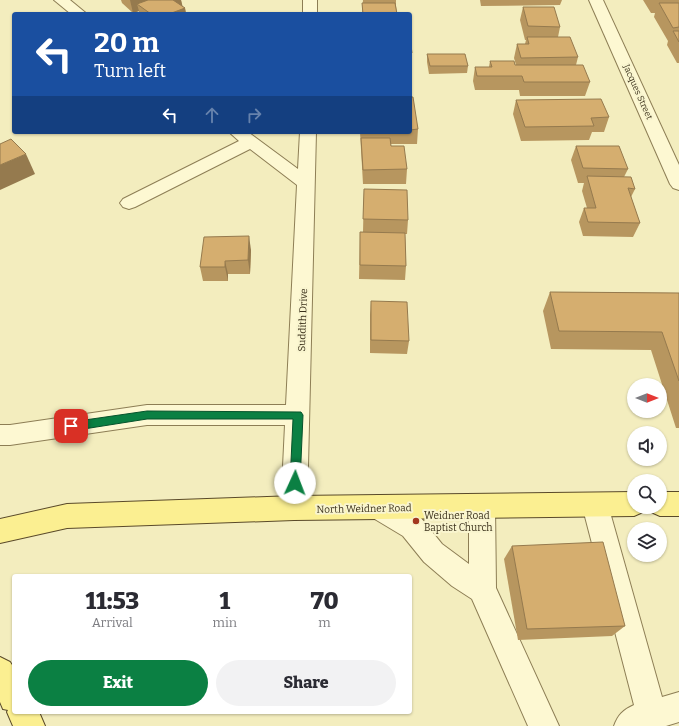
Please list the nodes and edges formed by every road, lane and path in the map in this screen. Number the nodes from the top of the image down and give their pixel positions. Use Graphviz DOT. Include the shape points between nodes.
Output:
graph roads {
  1 [pos="61,0"];
  2 [pos="310,0"];
  3 [pos="596,0"];
  4 [pos="77,12"];
  5 [pos="310,12"];
  6 [pos="308,134"];
  7 [pos="244,137"];
  8 [pos="307,184"];
  9 [pos="679,184"];
  10 [pos="129,203"];
  11 [pos="298,415"];
  12 [pos="0,435"];
  13 [pos="595,504"];
  14 [pos="627,504"];
  15 [pos="667,504"];
  16 [pos="679,504"];
  17 [pos="482,506"];
  18 [pos="377,507"];
  19 [pos="294,508"];
  20 [pos="0,531"];
  21 [pos="482,589"];
  22 [pos="0,672"];
  23 [pos="12,694"];
  24 [pos="23,714"];
  25 [pos="653,716"];
  26 [pos="30,726"];
  27 [pos="544,726"];
  1 -- 4 [label="street"];
  2 -- 5 [label="street"];
  3 -- 9 [label="street, Jacques Street"];
  6 -- 8 [label="street, Suddith Drive"];
  7 -- 8 [label="street"];
  7 -- 10 [label="street"];
  8 -- 11 [label="street, Suddith Drive"];
  11 -- 12 [label="street" via="147,415"];
  11 -- 19 [label="street, Suddith Drive"];
  13 -- 14 [label="main road, North Weidner Road"];
  13 -- 17 [label="main road, North Weidner Road"];
  13 -- 25 [label="street"];
  15 -- 16 [label="main road"];
  17 -- 18 [label="main road, North Weidner Road"];
  17 -- 21 [label="street"];
  18 -- 19 [label="main road, North Weidner Road"];
  18 -- 21 [label="street" via="412,527 433,553"];
  19 -- 20 [label="main road, North Weidner Road" via="67,516"];
  21 -- 27 [label="street"];
  22 -- 23 [label="main road"];
  24 -- 26 [label="main road"];
}
